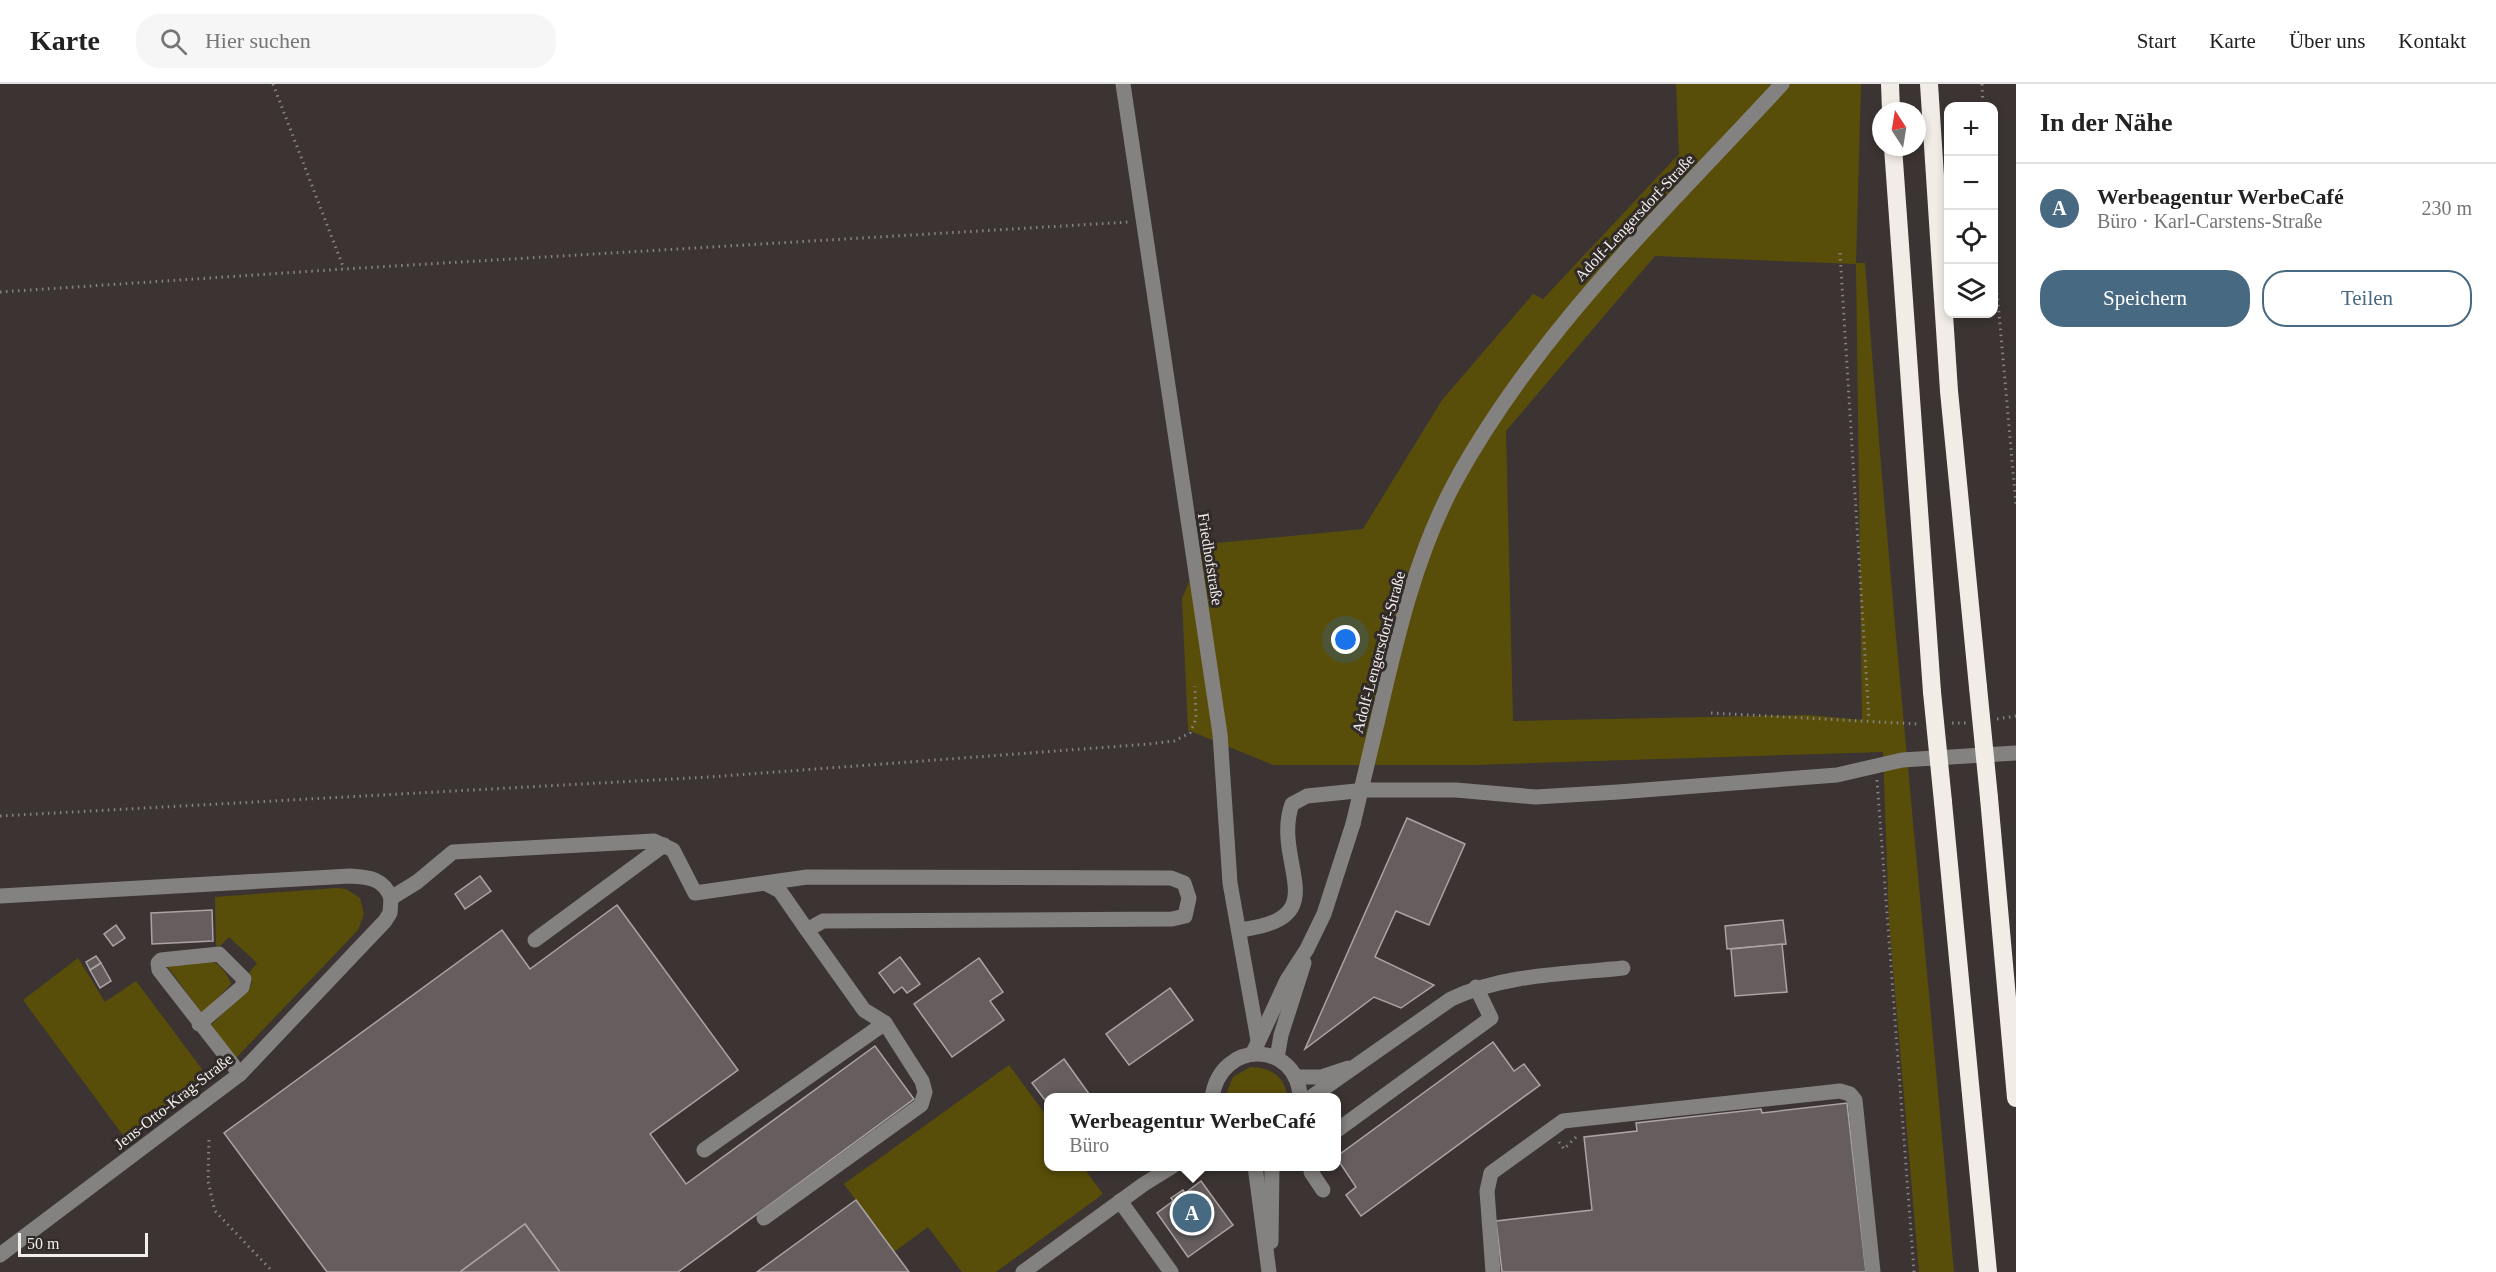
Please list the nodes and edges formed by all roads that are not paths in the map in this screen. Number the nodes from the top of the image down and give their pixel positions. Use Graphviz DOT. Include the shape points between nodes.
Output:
graph roads {
  1 [pos="1123,84"];
  2 [pos="1782,84"];
  3 [pos="1890,84"];
  4 [pos="1929,84"];
  5 [pos="1891,102"];
  6 [pos="1894,156"];
  7 [pos="2016,753"];
  8 [pos="664,844"];
  9 [pos="765,883"];
  10 [pos="0,896"];
  11 [pos="391,898"];
  12 [pos="807,930"];
  13 [pos="1239,930"];
  14 [pos="535,940"];
  15 [pos="1308,949"];
  16 [pos="1623,968"];
  17 [pos="1476,987"];
  18 [pos="885,1023"];
  19 [pos="200,1024"];
  20 [pos="1256,1047"];
  21 [pos="1277,1058"];
  22 [pos="1362,1063"];
  23 [pos="240,1074"];
  24 [pos="1295,1077"];
  25 [pos="1214,1093"];
  26 [pos="1299,1093"];
  27 [pos="1317,1093"];
  28 [pos="2016,1098"];
  29 [pos="1341,1127"];
  30 [pos="704,1150"];
  31 [pos="1155,1171"];
  32 [pos="1166,1171"];
  33 [pos="1256,1171"];
  34 [pos="1272,1171"];
  35 [pos="1311,1171"];
  36 [pos="1144,1184"];
  37 [pos="1323,1190"];
  38 [pos="1120,1201"];
  39 [pos="764,1218"];
  40 [pos="0,1256"];
  41 [pos="1023,1272"];
  42 [pos="1172,1272"];
  43 [pos="1269,1272"];
  44 [pos="1493,1272"];
  45 [pos="1873,1272"];
  46 [pos="1987,1272"];
  1 -- 13 [label="street, Friedhofstraße" via="1220,735 1230,883"];
  2 -- 15 [label="street, Adolf-Lengersdorf-Straße, bridge" via="1536,354 1455,483 1433,532 1397,638 1353,824 1324,914"];
  3 -- 5 [label="highway"];
  4 -- 28 [label="highway, bridge" via="1949,391"];
  6 -- 46 [label="highway, bridge" via="1932,692"];
  7 -- 13 [label="street" via="1902,759 1837,775 1536,797 1456,790 1366,790 1307,796 1292,804 1286,820 1295,897 1290,912 1269,926"];
  8 -- 9 [label="street" via="681,861 695,893"];
  8 -- 11 [label="street" via="654,841 453,852"];
  8 -- 14 [label="street"];
  9 -- 12 [label="street" via="780,891"];
  9 -- 12 [label="street" via="807,877 1172,878 1184,883 1189,898 1185,916 1172,919 823,921"];
  10 -- 11 [label="street" via="350,876 383,883"];
  11 -- 23 [label="street, Jens-Otto-Krag-Straße" via="385,921"];
  12 -- 18 [label="street" via="864,1010"];
  13 -- 20 [label="street, Friedhofstraße"];
  15 -- 20 [label="street, Adolf-Lengersdorf-Straße" via="1287,980"];
  15 -- 21 [label="street, Adolf-Lengersdorf-Straße"];
  16 -- 17 [label="street"];
  17 -- 22 [label="street" via="1451,999"];
  17 -- 29 [label="street" via="1491,1018"];
  18 -- 30 [label="street"];
  18 -- 39 [label="street" via="922,1067 925,1092 921,1105"];
  19 -- 19 [label="street" via="159,970 161,960 219,954 243,979 242,987"];
  19 -- 23 [label="street"];
  20 -- 21 [label="street"];
  20 -- 25 [label="street" via="1229,1063 1220,1073"];
  21 -- 24 [label="street"];
  22 -- 24 [label="street" via="1321,1077"];
  22 -- 27 [label="street"];
  23 -- 40 [label="street, Jens-Otto-Krag-Straße"];
  24 -- 26 [label="street"];
  31 -- 36 [label="street"];
  32 -- 36 [label="street"];
  33 -- 43 [label="street"];
  34 -- 43 [label="street"];
  35 -- 37 [label="street"];
  36 -- 38 [label="street"];
  38 -- 41 [label="street"];
  38 -- 42 [label="street"];
  44 -- 45 [label="street" via="1487,1191 1491,1173 1563,1121 1840,1091 1856,1100"];
}
